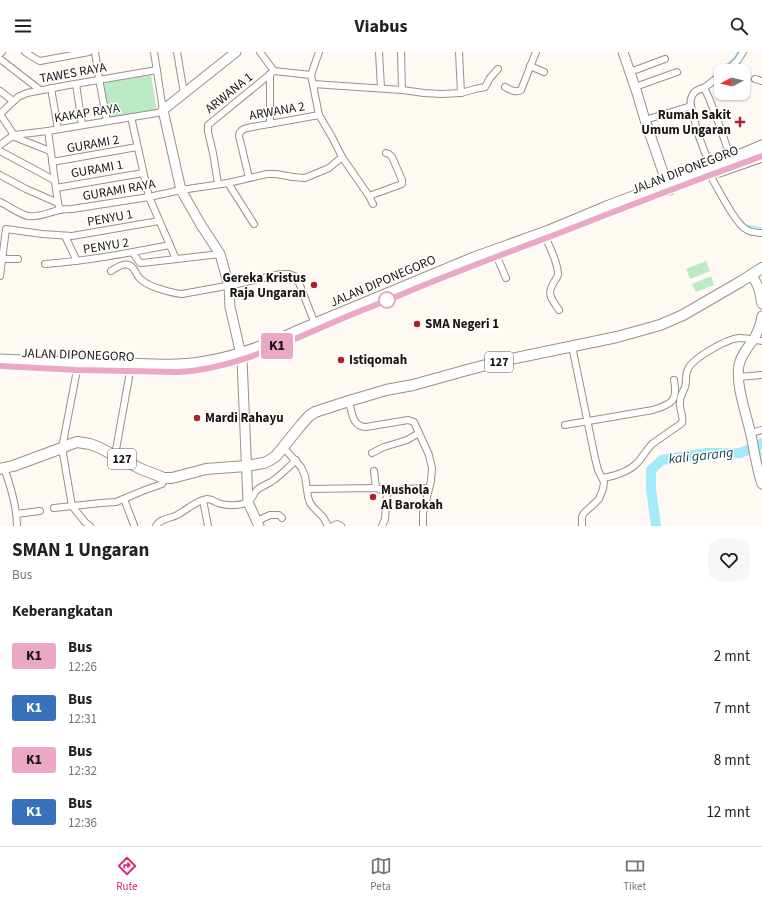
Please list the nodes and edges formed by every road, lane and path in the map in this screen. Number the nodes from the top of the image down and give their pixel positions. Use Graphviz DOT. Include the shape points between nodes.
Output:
graph roads {
  1 [pos="25,52"];
  2 [pos="89,52"];
  3 [pos="95,52"];
  4 [pos="154,52"];
  5 [pos="177,52"];
  6 [pos="236,52"];
  7 [pos="260,52"];
  8 [pos="319,52"];
  9 [pos="379,52"];
  10 [pos="401,52"];
  11 [pos="460,52"];
  12 [pos="536,52"];
  13 [pos="623,52"];
  14 [pos="743,52"];
  15 [pos="66,54"];
  16 [pos="0,59"];
  17 [pos="665,59"];
  18 [pos="734,64"];
  19 [pos="530,66"];
  20 [pos="498,69"];
  21 [pos="157,70"];
  22 [pos="544,72"];
  23 [pos="630,72"];
  24 [pos="677,72"];
  25 [pos="272,73"];
  26 [pos="311,75"];
  27 [pos="99,79"];
  28 [pos="755,79"];
  29 [pos="714,80"];
  30 [pos="762,82"];
  31 [pos="76,84"];
  32 [pos="313,84"];
  33 [pos="505,87"];
  34 [pos="635,87"];
  35 [pos="51,88"];
  36 [pos="381,88"];
  37 [pos="704,88"];
  38 [pos="40,90"];
  39 [pos="402,90"];
  40 [pos="0,91"];
  41 [pos="184,93"];
  42 [pos="461,93"];
  43 [pos="13,101"];
  44 [pos="691,106"];
  45 [pos="163,111"];
  46 [pos="0,114"];
  47 [pos="319,115"];
  48 [pos="131,117"];
  49 [pos="645,120"];
  50 [pos="108,121"];
  51 [pos="270,124"];
  52 [pos="82,125"];
  53 [pos="58,129"];
  54 [pos="48,131"];
  55 [pos="13,135"];
  56 [pos="0,145"];
  57 [pos="762,146"];
  58 [pos="137,147"];
  59 [pos="0,151"];
  60 [pos="50,151"];
  61 [pos="386,153"];
  62 [pos="762,156"];
  63 [pos="342,157"];
  64 [pos="731,159"];
  65 [pos="52,162"];
  66 [pos="709,172"];
  67 [pos="143,173"];
  68 [pos="0,176"];
  69 [pos="249,178"];
  70 [pos="54,180"];
  71 [pos="228,183"];
  72 [pos="218,184"];
  73 [pos="669,187"];
  74 [pos="56,188"];
  75 [pos="181,190"];
  76 [pos="369,196"];
  77 [pos="149,197"];
  78 [pos="0,202"];
  79 [pos="58,203"];
  80 [pos="373,204"];
  81 [pos="60,210"];
  82 [pos="159,221"];
  83 [pos="580,221"];
  84 [pos="254,224"];
  85 [pos="3,229"];
  86 [pos="762,233"];
  87 [pos="66,236"];
  88 [pos="546,238"];
  89 [pos="170,245"];
  90 [pos="133,252"];
  91 [pos="220,254"];
  92 [pos="497,257"];
  93 [pos="1,259"];
  94 [pos="18,259"];
  95 [pos="176,259"];
  96 [pos="77,261"];
  97 [pos="140,263"];
  98 [pos="45,264"];
  99 [pos="762,268"];
  100 [pos="111,271"];
  101 [pos="752,274"];
  102 [pos="0,276"];
  103 [pos="506,278"];
  104 [pos="142,281"];
  105 [pos="419,284"];
  106 [pos="229,286"];
  107 [pos="387,297"];
  108 [pos="762,304"];
  109 [pos="559,310"];
  110 [pos="762,316"];
  111 [pos="315,324"];
  112 [pos="758,340"];
  113 [pos="572,346"];
  114 [pos="242,356"];
  115 [pos="0,360"];
  116 [pos="0,366"];
  117 [pos="77,367"];
  118 [pos="130,368"];
  119 [pos="762,375"];
  120 [pos="738,378"];
  121 [pos="674,380"];
  122 [pos="349,401"];
  123 [pos="588,421"];
  124 [pos="565,425"];
  125 [pos="762,430"];
  126 [pos="751,433"];
  127 [pos="419,434"];
  128 [pos="62,448"];
  129 [pos="283,448"];
  130 [pos="372,453"];
  131 [pos="115,455"];
  132 [pos="296,460"];
  133 [pos="246,466"];
  134 [pos="2,469"];
  135 [pos="374,471"];
  136 [pos="164,478"];
  137 [pos="603,478"];
  138 [pos="762,484"];
  139 [pos="376,488"];
  140 [pos="429,488"];
  141 [pos="307,489"];
  142 [pos="387,492"];
  143 [pos="124,499"];
  144 [pos="203,500"];
  145 [pos="248,502"];
  146 [pos="72,506"];
  147 [pos="54,508"];
  148 [pos="40,511"];
  149 [pos="16,514"];
  150 [pos="282,518"];
  151 [pos="258,523"];
  152 [pos="134,525"];
  153 [pos="16,526"];
  154 [pos="90,526"];
  155 [pos="156,526"];
  156 [pos="208,526"];
  157 [pos="328,526"];
  158 [pos="333,526"];
  159 [pos="341,526"];
  160 [pos="382,526"];
  161 [pos="423,526"];
  162 [pos="582,526"];
  1 -- 15 [label="street" via="40,61"];
  2 -- 15 [label="street"];
  3 -- 27 [label="street"];
  4 -- 21 [label="street"];
  5 -- 41 [label="street"];
  6 -- 41 [label="street"];
  7 -- 25 [label="street"];
  8 -- 26 [label="street"];
  9 -- 36 [label="street"];
  10 -- 39 [label="street"];
  11 -- 42 [label="street"];
  12 -- 19 [label="street"];
  13 -- 23 [label="street"];
  14 -- 18 [label="street"];
  16 -- 38 [label="street"];
  17 -- 23 [label="street"];
  19 -- 22 [label="street"];
  19 -- 33 [label="street" via="521,90 514,91"];
  20 -- 42 [label="street" via="485,87"];
  21 -- 27 [label="street, TAWES RAYA"];
  21 -- 45 [label="street"];
  23 -- 34 [label="street"];
  24 -- 34 [label="street"];
  25 -- 26 [label="street"];
  25 -- 51 [label="street"];
  25 -- 72 [label="street, ARWANA 1" via="208,125"];
  26 -- 32 [label="street"];
  27 -- 31 [label="street, TAWES RAYA"];
  27 -- 50 [label="street"];
  28 -- 30 [label="street"];
  29 -- 37 [label="street"];
  31 -- 35 [label="street, TAWES RAYA"];
  31 -- 52 [label="street"];
  32 -- 36 [label="street"];
  32 -- 47 [label="street"];
  34 -- 49 [label="street"];
  35 -- 38 [label="street, TAWES RAYA"];
  35 -- 53 [label="street"];
  36 -- 39 [label="street"];
  37 -- 44 [label="street" via="694,93"];
  37 -- 64 [label="street"];
  38 -- 43 [label="street, TAWES RAYA" via="22,94"];
  39 -- 42 [label="street"];
  40 -- 43 [label="street"];
  41 -- 45 [label="street"];
  43 -- 46 [label="street, TAWES RAYA"];
  44 -- 49 [label="street"];
  44 -- 66 [label="street"];
  45 -- 48 [label="street, KAKAP RAYA"];
  45 -- 75 [label="street"];
  46 -- 55 [label="street"];
  47 -- 51 [label="street, ARWANA 2"];
  47 -- 63 [label="street"];
  48 -- 50 [label="street, KAKAP RAYA"];
  48 -- 58 [label="street"];
  49 -- 73 [label="street"];
  50 -- 52 [label="street, KAKAP RAYA"];
  51 -- 69 [label="street, ARWANA 2" via="247,128 240,132"];
  52 -- 53 [label="street, KAKAP RAYA"];
  53 -- 54 [label="street, KAKAP RAYA"];
  54 -- 55 [label="street, KAKAP RAYA"];
  54 -- 60 [label="street"];
  55 -- 56 [label="street"];
  55 -- 60 [label="street"];
  57 -- 64 [label="highway, JALAN DIPONEGORO"];
  58 -- 65 [label="street, GURAMI 2"];
  58 -- 67 [label="street"];
  59 -- 70 [label="street"];
  60 -- 65 [label="street"];
  61 -- 76 [label="street" via="392,157 402,184"];
  62 -- 66 [label="highway, JALAN DIPONEGORO"];
  63 -- 69 [label="street, GURAMI RAYA" via="329,168 305,178 272,174"];
  63 -- 76 [label="street"];
  64 -- 66 [label="highway, JALAN DIPONEGORO"];
  65 -- 70 [label="street"];
  66 -- 73 [label="highway, JALAN DIPONEGORO"];
  66 -- 86 [label="street" via="742,227 748,231"];
  67 -- 74 [label="street, GURAMI 1"];
  67 -- 77 [label="street"];
  68 -- 79 [label="street"];
  69 -- 71 [label="street, GURAMI RAYA"];
  70 -- 74 [label="street"];
  71 -- 72 [label="street, GURAMI RAYA"];
  71 -- 84 [label="street"];
  72 -- 75 [label="street, GURAMI RAYA"];
  73 -- 83 [label="highway, JALAN DIPONEGORO"];
  74 -- 79 [label="street"];
  75 -- 77 [label="street, GURAMI RAYA"];
  75 -- 91 [label="street"];
  76 -- 80 [label="street"];
  77 -- 81 [label="street, GURAMI RAYA"];
  77 -- 82 [label="street"];
  78 -- 81 [label="street, GURAMI RAYA" via="30,216 46,215"];
  79 -- 81 [label="street"];
  82 -- 87 [label="street, PENYU 1"];
  82 -- 89 [label="street"];
  83 -- 88 [label="highway, JALAN DIPONEGORO"];
  83 -- 105 [label="highway, JALAN DIPONEGORO" via="474,258"];
  85 -- 87 [label="street, PENYU 1"];
  85 -- 93 [label="street, PENYU 1"];
  87 -- 96 [label="street"];
  88 -- 92 [label="highway, JALAN DIPONEGORO"];
  88 -- 109 [label="street" via="558,273 550,296"];
  89 -- 90 [label="street, PENYU 2"];
  89 -- 95 [label="street"];
  90 -- 96 [label="street, PENYU 2"];
  90 -- 97 [label="street"];
  91 -- 95 [label="street"];
  91 -- 106 [label="street"];
  92 -- 103 [label="street"];
  92 -- 105 [label="highway, JALAN DIPONEGORO"];
  93 -- 94 [label="street"];
  93 -- 102 [label="street, PENYU 1"];
  95 -- 97 [label="street"];
  96 -- 98 [label="street, PENYU 2"];
  97 -- 104 [label="street"];
  99 -- 101 [label="main road, 127"];
  100 -- 104 [label="street" via="126,264 134,269"];
  101 -- 108 [label="street"];
  101 -- 113 [label="main road, 127" via="683,315 660,325"];
  104 -- 106 [label="street" via="179,294"];
  105 -- 107 [label="highway, JALAN DIPONEGORO"];
  106 -- 111 [label="street" via="281,274 294,276"];
  106 -- 114 [label="street" via="230,308"];
  107 -- 111 [label="highway, JALAN DIPONEGORO"];
  107 -- 114 [label="highway, JALAN DIPONEGORO" via="288,342"];
  110 -- 112 [label="street"];
  111 -- 114 [label="highway, JALAN DIPONEGORO"];
  112 -- 120 [label="street" via="748,346 741,358"];
  112 -- 137 [label="street" via="740,338 728,341 692,363 687,370 686,384 680,398 682,423 652,444 634,466 620,474"];
  113 -- 122 [label="main road, 127"];
  113 -- 123 [label="street"];
  114 -- 118 [label="highway, JALAN DIPONEGORO" via="208,369 194,371"];
  114 -- 133 [label="street"];
  115 -- 117 [label="highway, JALAN DIPONEGORO"];
  116 -- 117 [label="highway, JALAN DIPONEGORO"];
  117 -- 118 [label="highway, JALAN DIPONEGORO"];
  117 -- 128 [label="street"];
  118 -- 131 [label="street"];
  119 -- 120 [label="street"];
  120 -- 126 [label="street"];
  121 -- 123 [label="street" via="675,396 672,402 666,405 653,410"];
  122 -- 127 [label="street" via="355,423 359,426 408,420 414,422"];
  122 -- 129 [label="main road, 127" via="309,416"];
  123 -- 124 [label="street"];
  123 -- 137 [label="street" via="598,470"];
  125 -- 126 [label="street"];
  126 -- 138 [label="street"];
  127 -- 130 [label="street"];
  127 -- 140 [label="street" via="432,464"];
  128 -- 131 [label="main road, 127" via="82,442"];
  128 -- 134 [label="main road, 127"];
  128 -- 146 [label="street"];
  129 -- 132 [label="street"];
  129 -- 133 [label="main road, 127" via="270,460"];
  131 -- 136 [label="main road, 127"];
  132 -- 141 [label="street" via="303,471"];
  132 -- 145 [label="street" via="271,482 258,489"];
  133 -- 136 [label="main road, 127" via="206,469"];
  133 -- 145 [label="street"];
  134 -- 149 [label="street" via="11,486"];
  135 -- 139 [label="street"];
  136 -- 143 [label="street" via="162,484"];
  137 -- 162 [label="street" via="602,493 584,513"];
  139 -- 141 [label="street"];
  139 -- 142 [label="street"];
  140 -- 142 [label="street"];
  140 -- 161 [label="street" via="423,513"];
  141 -- 157 [label="street" via="310,503"];
  142 -- 160 [label="street"];
  143 -- 146 [label="street"];
  143 -- 152 [label="street"];
  144 -- 145 [label="street" via="208,499 224,505"];
  144 -- 155 [label="street"];
  144 -- 156 [label="street"];
  145 -- 151 [label="street"];
  146 -- 147 [label="street"];
  146 -- 154 [label="street"];
  148 -- 149 [label="street"];
  149 -- 153 [label="street"];
  150 -- 151 [label="street" via="273,515"];
  158 -- 159 [label="street"];
}
